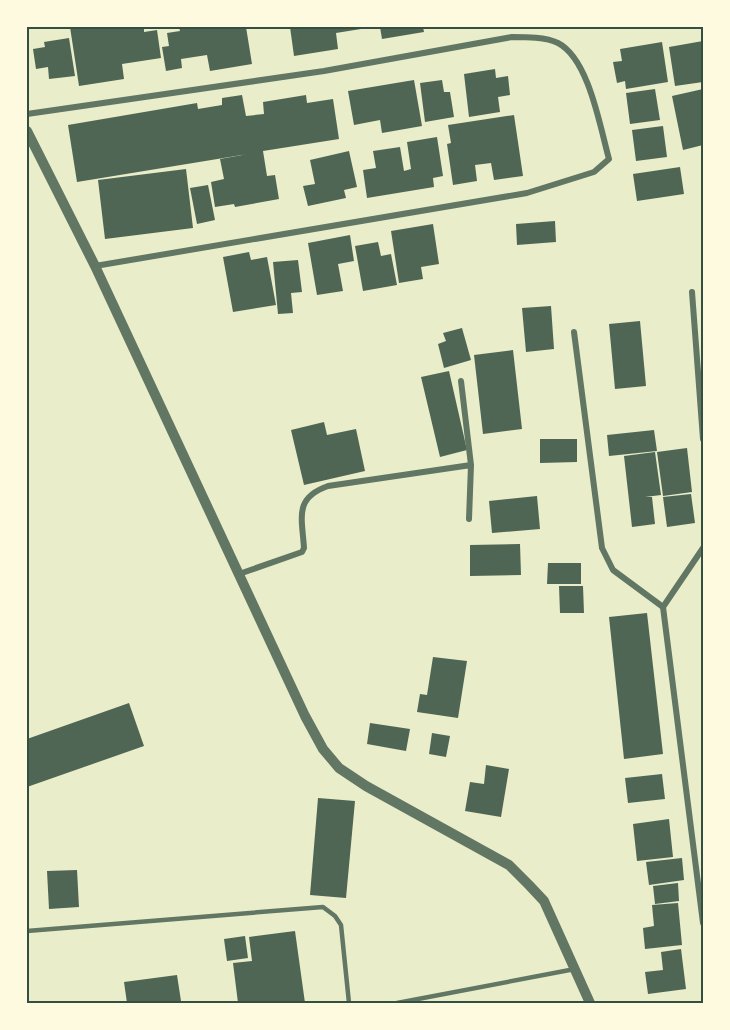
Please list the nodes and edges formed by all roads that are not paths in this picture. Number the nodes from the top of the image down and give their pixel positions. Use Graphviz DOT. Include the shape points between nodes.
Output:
graph roads {
  1 [pos="27,114"];
  2 [pos="27,130"];
  3 [pos="95,267"];
  4 [pos="692,292"];
  5 [pos="574,332"];
  6 [pos="461,381"];
  7 [pos="703,440"];
  8 [pos="471,465"];
  9 [pos="469,519"];
  10 [pos="703,548"];
  11 [pos="239,574"];
  12 [pos="663,607"];
  13 [pos="703,923"];
  14 [pos="27,931"];
  15 [pos="575,969"];
  16 [pos="349,1003"];
  17 [pos="397,1003"];
  18 [pos="590,1003"];
  1 -- 3 [label="street" via="324,71 513,37 557,42 572,54 584,73 609,159 594,172 527,193"];
  2 -- 3 [label="street"];
  3 -- 11 [label="street"];
  4 -- 7 [label="street"];
  5 -- 12 [label="street" via="602,548 613,570"];
  6 -- 8 [label="street"];
  8 -- 9 [label="street"];
  8 -- 11 [label="street" via="316,490 303,504 302,552"];
  10 -- 12 [label="street"];
  11 -- 15 [label="street" via="305,716 339,768 508,865 544,901"];
  12 -- 13 [label="street"];
  14 -- 16 [label="lane" via="323,907 341,925"];
  15 -- 17 [label="lane"];
  15 -- 18 [label="street"];
}
